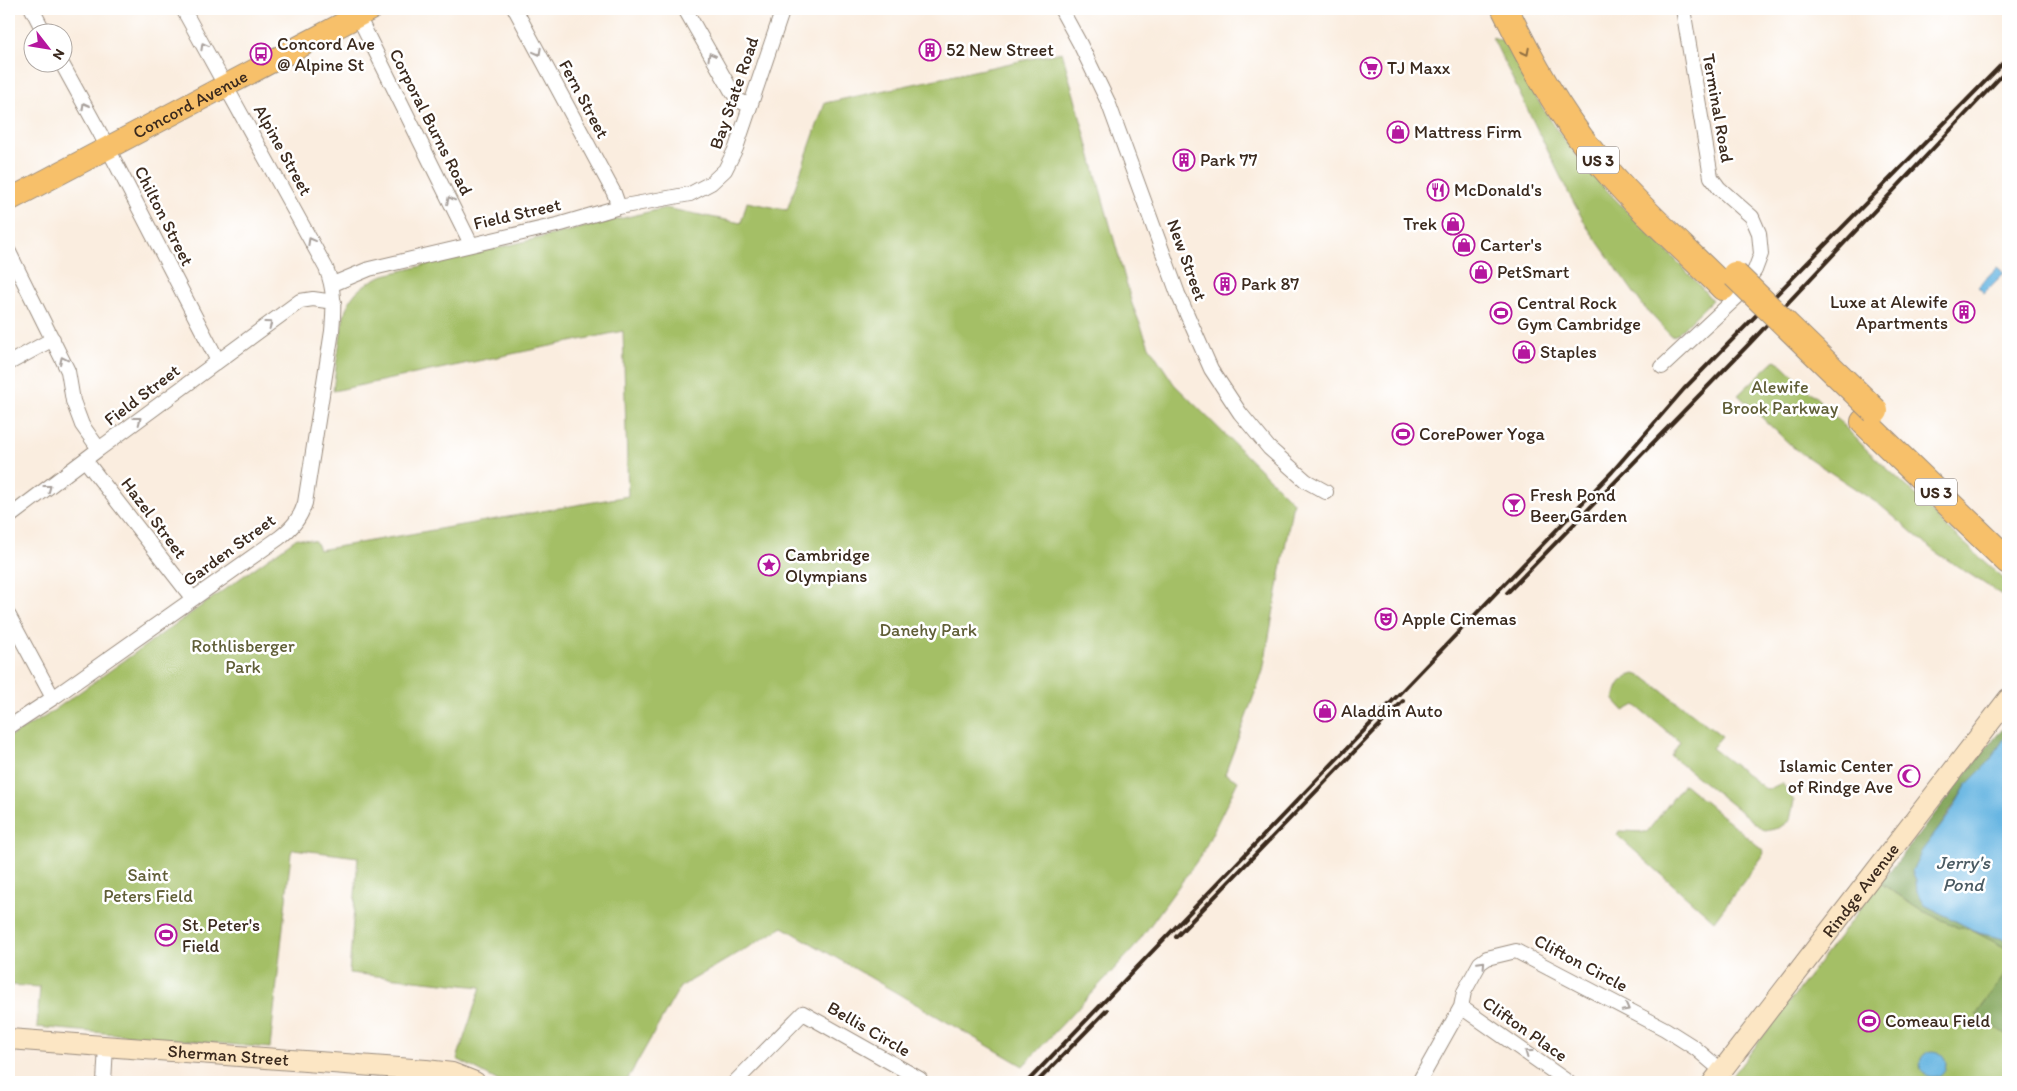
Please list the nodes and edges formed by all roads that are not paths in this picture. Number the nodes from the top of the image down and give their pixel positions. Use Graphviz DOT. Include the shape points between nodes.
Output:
graph roads {
  1 [pos="32,9"];
  2 [pos="183,9"];
  3 [pos="515,9"];
  4 [pos="685,9"];
  5 [pos="783,9"];
  6 [pos="1060,9"];
  7 [pos="1505,9"];
  8 [pos="1524,9"];
  9 [pos="1682,9"];
  10 [pos="364,13"];
  11 [pos="39,22"];
  12 [pos="66,72"];
  13 [pos="225,84"];
  14 [pos="750,106"];
  15 [pos="107,149"];
  16 [pos="711,183"];
  17 [pos="9,200"];
  18 [pos="619,207"];
  19 [pos="471,244"];
  20 [pos="9,252"];
  21 [pos="1729,281"];
  22 [pos="333,284"];
  23 [pos="334,302"];
  24 [pos="53,339"];
  25 [pos="218,361"];
  26 [pos="9,364"];
  27 [pos="1662,367"];
  28 [pos="1869,417"];
  29 [pos="99,449"];
  30 [pos="85,460"];
  31 [pos="1326,492"];
  32 [pos="9,517"];
  33 [pos="2008,538"];
  34 [pos="2008,561"];
  35 [pos="193,599"];
  36 [pos="9,616"];
  37 [pos="53,698"];
  38 [pos="2008,699"];
  39 [pos="9,727"];
  40 [pos="1461,1007"];
  41 [pos="9,1039"];
  42 [pos="106,1046"];
  43 [pos="1717,1077"];
  44 [pos="104,1082"];
  45 [pos="475,1082"];
  46 [pos="735,1082"];
  47 [pos="918,1082"];
  48 [pos="1419,1082"];
  49 [pos="1568,1082"];
  1 -- 11 [label="street"];
  13 -- 2 [label="street, Alpine Street, one-way"];
  3 -- 18 [label="street, Fern Street, one-way"];
  14 -- 4 [label="street, one-way" via="738,100 730,90"];
  5 -- 14 [label="street, Bay State Road"];
  6 -- 31 [label="street, New Street" via="1108,102 1178,294 1211,370 1269,448 1306,481"];
  7 -- 21 [label="highway, US 3, one-way" via="1543,82 1585,145 1616,181"];
  8 -- 21 [label="highway, US 3" via="1567,89 1600,136"];
  9 -- 27 [label="street, Terminal Road" via="1711,176 1719,188 1752,217 1759,233 1761,254 1736,298"];
  10 -- 13 [label="main road, Concord Avenue"];
  19 -- 10 [label="street, Corporal Burns Road, one-way"];
  15 -- 12 [label="street, Chilton Street, one-way"];
  13 -- 15 [label="main road, Concord Avenue"];
  22 -- 13 [label="street, Alpine Street, one-way"];
  14 -- 16 [label="street, Bay State Road" via="730,162"];
  15 -- 17 [label="main road, Concord Avenue"];
  15 -- 25 [label="street, Chilton Street"];
  16 -- 18 [label="street, Field Street" via="690,194"];
  18 -- 19 [label="street, Field Street"];
  19 -- 22 [label="street, Field Street" via="369,269"];
  20 -- 24 [label="street"];
  21 -- 28 [label="highway, US 3, bridge"];
  22 -- 23 [label="street, Garden Street"];
  25 -- 23 [label="street, Field Street, one-way" via="300,301"];
  23 -- 35 [label="street, Garden Street" via="331,340 301,516 279,538"];
  24 -- 26 [label="street"];
  29 -- 24 [label="street, one-way" via="82,425 73,401 68,371"];
  29 -- 25 [label="street, Field Street, one-way"];
  28 -- 33 [label="highway, US 3"];
  28 -- 34 [label="highway, US 3"];
  29 -- 30 [label="street, Field Street"];
  32 -- 30 [label="street, Field Street, one-way"];
  30 -- 35 [label="street, Hazel Street"];
  35 -- 37 [label="street, Garden Street"];
  36 -- 37 [label="street"];
  37 -- 39 [label="street, Garden Street"];
  38 -- 43 [label="street, Rindge Avenue"];
  40 -- 43 [label="street, Clifton Circle, one-way" via="1464,992 1480,963 1487,958 1516,951 1680,1038"];
  40 -- 48 [label="street, Clifton Circle"];
  49 -- 40 [label="street, Clifton Place, one-way"];
  41 -- 42 [label="street, Sherman Street"];
  42 -- 44 [label="street"];
  42 -- 45 [label="street, Sherman Street" via="426,1070 452,1073"];
  46 -- 47 [label="street, Bellis Circle" via="803,1013 920,1079"];
}
